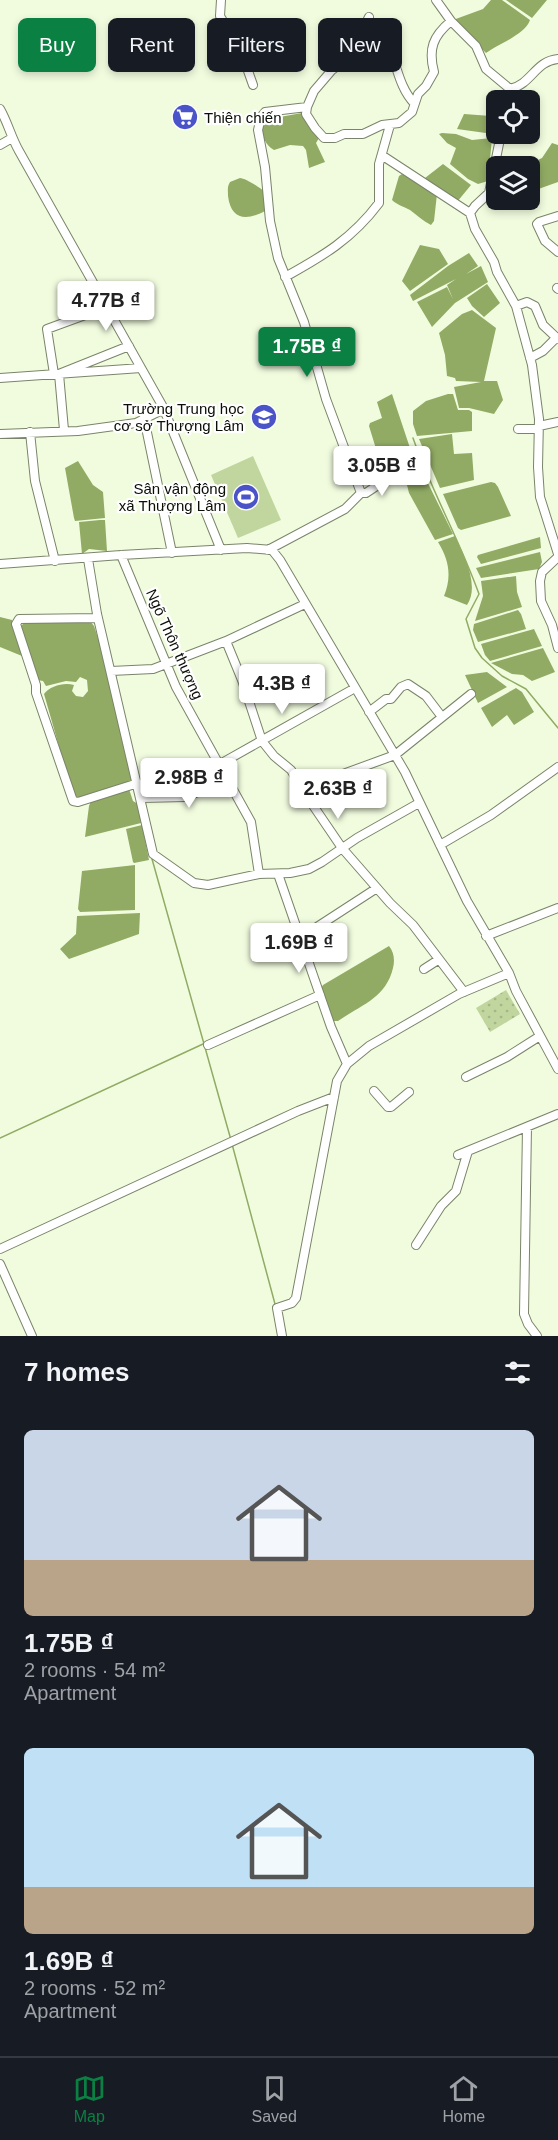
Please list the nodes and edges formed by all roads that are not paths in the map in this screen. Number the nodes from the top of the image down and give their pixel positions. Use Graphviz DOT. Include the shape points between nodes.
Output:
graph roads {
  1 [pos="221,0"];
  2 [pos="436,0"];
  3 [pos="451,21"];
  4 [pos="558,59"];
  5 [pos="330,72"];
  6 [pos="398,72"];
  7 [pos="253,85"];
  8 [pos="510,89"];
  9 [pos="414,103"];
  10 [pos="307,107"];
  11 [pos="0,109"];
  12 [pos="390,125"];
  13 [pos="12,138"];
  14 [pos="499,144"];
  15 [pos="0,145"];
  16 [pos="383,156"];
  17 [pos="470,213"];
  18 [pos="558,216"];
  19 [pos="558,252"];
  20 [pos="285,277"];
  21 [pos="516,306"];
  22 [pos="107,308"];
  23 [pos="557,338"];
  24 [pos="129,346"];
  25 [pos="530,358"];
  26 [pos="141,368"];
  27 [pos="56,374"];
  28 [pos="0,378"];
  29 [pos="164,409"];
  30 [pos="144,418"];
  31 [pos="558,422"];
  32 [pos="539,427"];
  33 [pos="518,429"];
  34 [pos="64,430"];
  35 [pos="30,432"];
  36 [pos="0,434"];
  37 [pos="402,477"];
  38 [pos="361,494"];
  39 [pos="221,550"];
  40 [pos="268,550"];
  41 [pos="172,553"];
  42 [pos="121,555"];
  43 [pos="558,555"];
  44 [pos="88,559"];
  45 [pos="55,561"];
  46 [pos="0,564"];
  47 [pos="305,604"];
  48 [pos="98,618"];
  49 [pos="555,626"];
  50 [pos="225,641"];
  51 [pos="558,648"];
  52 [pos="166,663"];
  53 [pos="111,671"];
  54 [pos="355,688"];
  55 [pos="471,694"];
  56 [pos="369,712"];
  57 [pos="442,717"];
  58 [pos="262,741"];
  59 [pos="395,755"];
  60 [pos="220,764"];
  61 [pos="558,767"];
  62 [pos="227,780"];
  63 [pos="138,783"];
  64 [pos="302,789"];
  65 [pos="141,798"];
  66 [pos="420,803"];
  67 [pos="440,845"];
  68 [pos="342,848"];
  69 [pos="259,874"];
  70 [pos="278,874"];
  71 [pos="377,888"];
  72 [pos="558,908"];
  73 [pos="486,936"];
  74 [pos="300,938"];
  75 [pos="438,960"];
  76 [pos="424,969"];
  77 [pos="509,973"];
  78 [pos="464,992"];
  79 [pos="320,995"];
  80 [pos="540,1036"];
  81 [pos="208,1045"];
  82 [pos="347,1064"];
  83 [pos="558,1069"];
  84 [pos="466,1077"];
  85 [pos="374,1091"];
  86 [pos="409,1092"];
  87 [pos="334,1097"];
  88 [pos="558,1114"];
  89 [pos="527,1127"];
  90 [pos="468,1151"];
  91 [pos="458,1155"];
  92 [pos="416,1245"];
  93 [pos="0,1250"];
  94 [pos="0,1264"];
  95 [pos="32,1336"];
  96 [pos="282,1336"];
  97 [pos="537,1336"];
  1 -- 7 [label="street" via="220,16 241,51"];
  2 -- 3 [label="street"];
  3 -- 8 [label="street" via="476,46 486,69"];
  3 -- 9 [label="street" via="432,43 430,58 434,72"];
  4 -- 8 [label="street" via="544,62 524,84"];
  5 -- 10 [label="street" via="314,91"];
  6 -- 9 [label="street"];
  9 -- 12 [label="street" via="408,117"];
  10 -- 12 [label="street" via="306,114 324,138 363,134 382,124"];
  10 -- 20 [label="street" via="266,112 259,124 270,220"];
  11 -- 13 [label="street"];
  12 -- 16 [label="street"];
  13 -- 15 [label="street"];
  13 -- 22 [label="street"];
  14 -- 17 [label="street" via="489,193"];
  16 -- 17 [label="street"];
  16 -- 20 [label="street" via="379,164 379,203 372,213 325,255"];
  17 -- 21 [label="street"];
  18 -- 19 [label="street" via="537,224 545,241"];
  20 -- 38 [label="street" via="304,322 326,399"];
  21 -- 23 [label="street" via="527,302 535,306 543,325"];
  21 -- 25 [label="street"];
  22 -- 24 [label="street"];
  22 -- 27 [label="street" via="46,329"];
  23 -- 25 [label="street"];
  24 -- 26 [label="street"];
  24 -- 27 [label="street"];
  25 -- 32 [label="street"];
  26 -- 27 [label="street"];
  26 -- 29 [label="street"];
  27 -- 28 [label="street"];
  27 -- 34 [label="street"];
  29 -- 30 [label="street"];
  29 -- 39 [label="street"];
  30 -- 34 [label="street" via="136,423"];
  30 -- 41 [label="street"];
  31 -- 32 [label="street"];
  32 -- 33 [label="street"];
  32 -- 43 [label="street" via="540,497"];
  34 -- 35 [label="street"];
  35 -- 36 [label="street"];
  35 -- 45 [label="street" via="34,481"];
  37 -- 38 [label="street" via="384,481"];
  38 -- 40 [label="street" via="345,509"];
  39 -- 40 [label="street"];
  39 -- 41 [label="street"];
  40 -- 47 [label="street" via="280,560"];
  41 -- 42 [label="street"];
  42 -- 44 [label="street"];
  42 -- 52 [label="street, Ngõ Thôn thượng"];
  43 -- 49 [label="street" via="542,572 540,581 541,601"];
  44 -- 45 [label="street"];
  44 -- 48 [label="street"];
  45 -- 46 [label="street"];
  47 -- 50 [label="street"];
  47 -- 54 [label="street"];
  48 -- 53 [label="street"];
  48 -- 63 [label="street" via="19,619 16,624 73,801"];
  49 -- 51 [label="street"];
  50 -- 52 [label="street"];
  50 -- 58 [label="street"];
  52 -- 53 [label="street" via="153,669"];
  52 -- 60 [label="street, Ngõ Thôn thượng"];
  53 -- 63 [label="street"];
  54 -- 56 [label="street"];
  54 -- 58 [label="street"];
  55 -- 57 [label="street"];
  56 -- 57 [label="street" via="408,684 426,696"];
  56 -- 59 [label="street"];
  57 -- 59 [label="street"];
  58 -- 60 [label="street"];
  58 -- 64 [label="street" via="291,770"];
  59 -- 64 [label="street"];
  59 -- 66 [label="street"];
  60 -- 62 [label="street, Ngõ Thôn thượng"];
  61 -- 67 [label="street" via="491,815"];
  62 -- 65 [label="street" via="184,797"];
  62 -- 69 [label="street, Ngõ Thôn thượng" via="251,822"];
  63 -- 65 [label="street"];
  64 -- 68 [label="street"];
  65 -- 69 [label="street" via="153,854 194,883 207,885"];
  66 -- 67 [label="street"];
  66 -- 68 [label="street"];
  67 -- 73 [label="street"];
  68 -- 70 [label="street" via="309,869"];
  68 -- 71 [label="street"];
  69 -- 70 [label="street"];
  70 -- 74 [label="street"];
  71 -- 74 [label="street"];
  71 -- 75 [label="street" via="413,925"];
  72 -- 73 [label="street"];
  73 -- 77 [label="street"];
  74 -- 79 [label="street"];
  75 -- 76 [label="street"];
  75 -- 78 [label="street"];
  77 -- 78 [label="street"];
  77 -- 80 [label="street"];
  78 -- 82 [label="street" via="369,1046"];
  79 -- 81 [label="street"];
  79 -- 82 [label="street"];
  80 -- 83 [label="street"];
  80 -- 84 [label="street"];
  82 -- 87 [label="street" via="337,1081"];
  85 -- 86 [label="street" via="388,1107"];
  87 -- 93 [label="street"];
  87 -- 96 [label="street" via="296,1298 277,1308"];
  88 -- 89 [label="street"];
  89 -- 90 [label="street"];
  89 -- 97 [label="street" via="524,1314"];
  90 -- 91 [label="street"];
  90 -- 92 [label="street" via="456,1191 441,1206"];
  94 -- 95 [label="street"];
}
